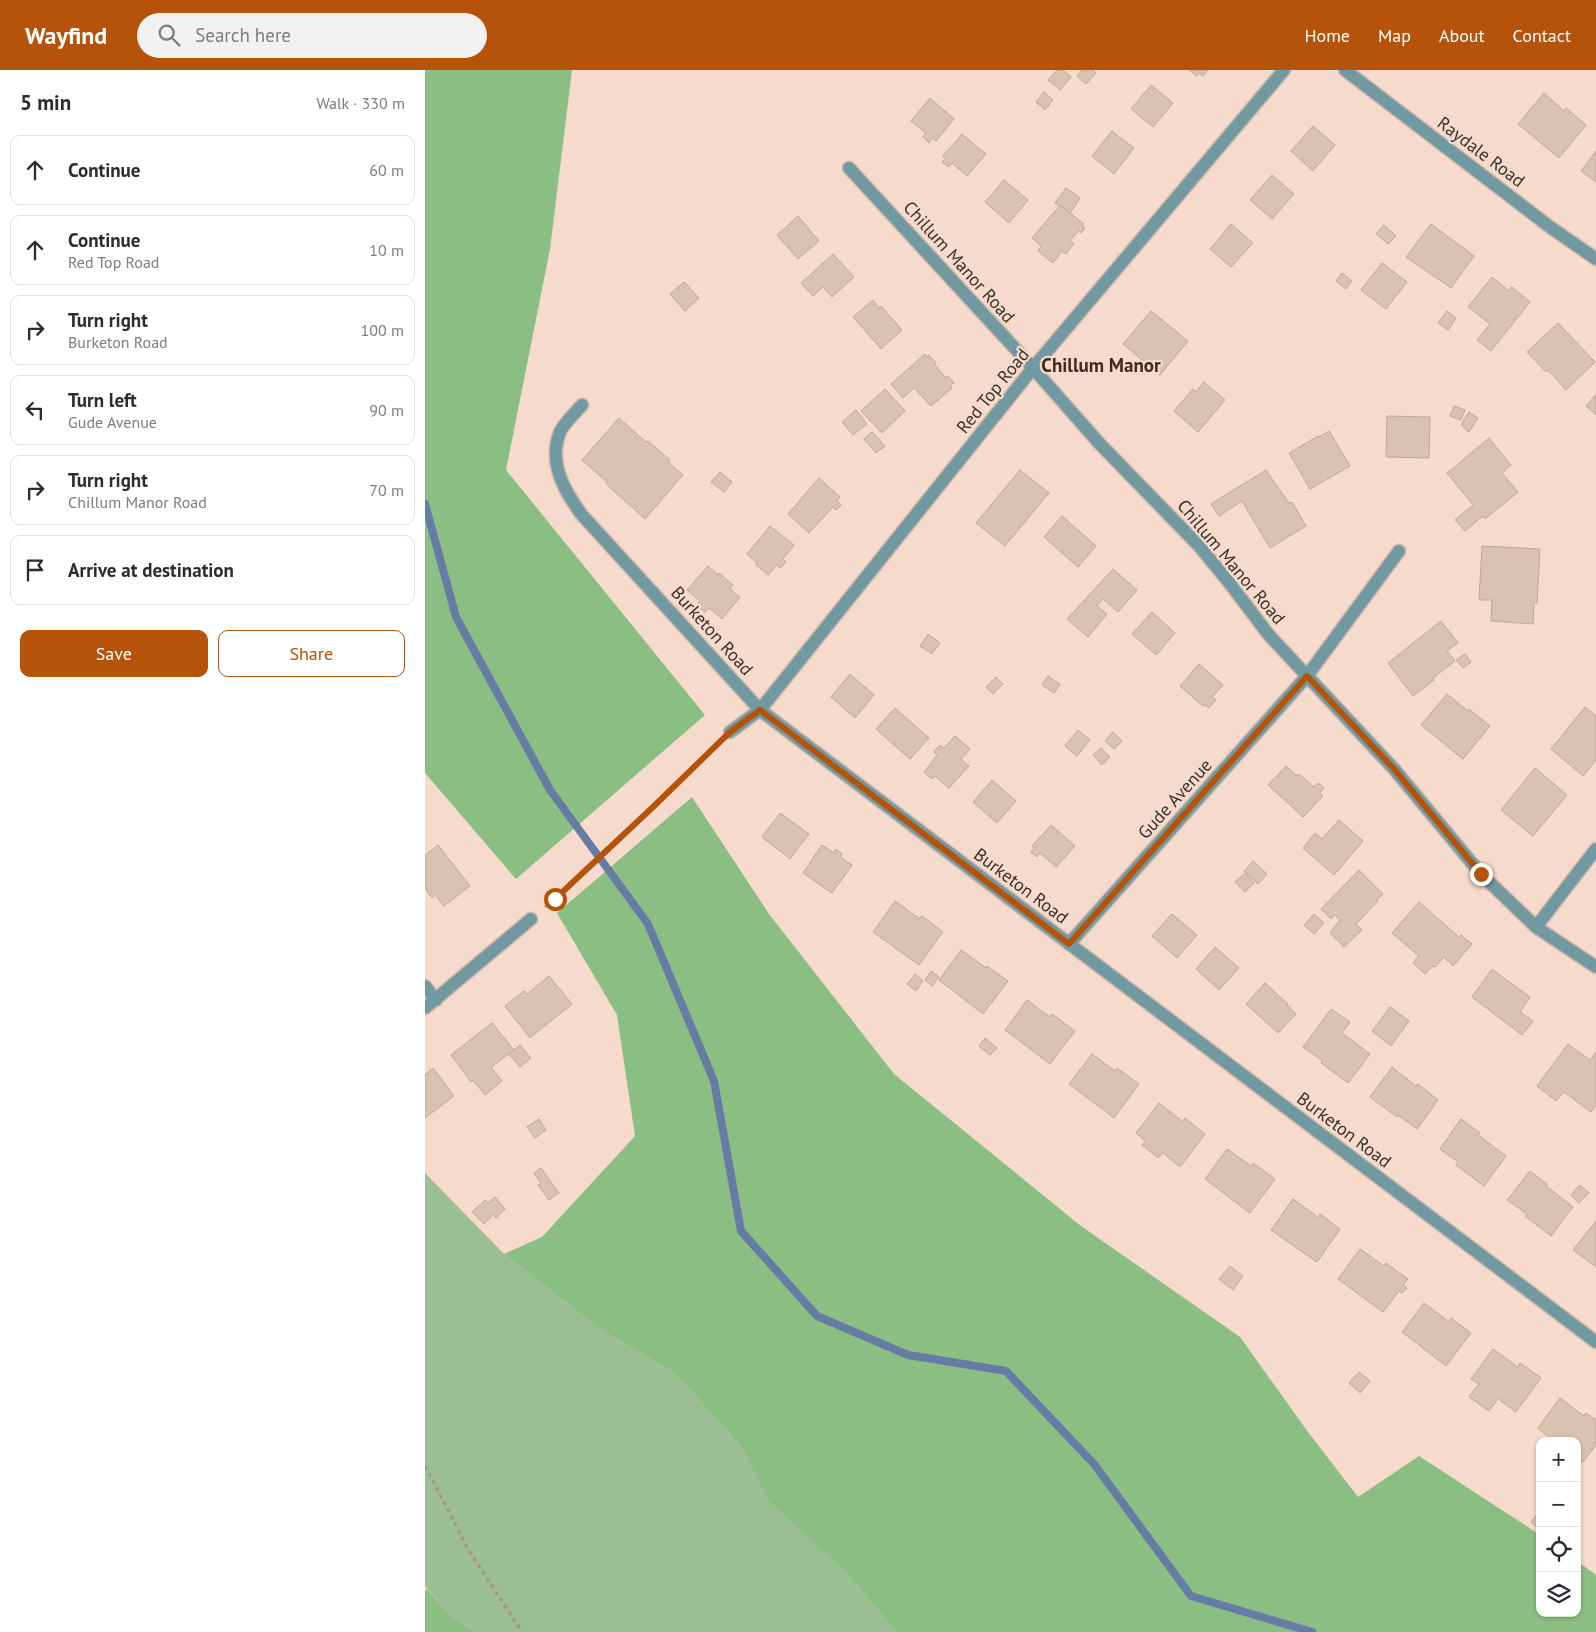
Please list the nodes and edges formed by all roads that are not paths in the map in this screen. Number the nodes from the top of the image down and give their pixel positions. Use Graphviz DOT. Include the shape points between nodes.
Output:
graph roads {
  1 [pos="1284,70"];
  2 [pos="1345,70"];
  3 [pos="849,168"];
  4 [pos="1596,259"];
  5 [pos="1033,368"];
  6 [pos="582,405"];
  7 [pos="1399,551"];
  8 [pos="1307,676"];
  9 [pos="760,710"];
  10 [pos="730,732"];
  11 [pos="1596,849"];
  12 [pos="531,919"];
  13 [pos="1536,927"];
  14 [pos="1069,944"];
  15 [pos="1596,967"];
  16 [pos="425,986"];
  17 [pos="436,1000"];
  18 [pos="425,1008"];
  19 [pos="1596,1342"];
  1 -- 5 [label="street, Red Top Road"];
  2 -- 4 [label="street, Raydale Road"];
  3 -- 5 [label="street, Chillum Manor Road"];
  5 -- 8 [label="street, Chillum Manor Road" via="1099,444 1200,548 1268,634"];
  5 -- 9 [label="street, Red Top Road"];
  6 -- 9 [label="street, Burketon Road" via="560,431 555,451 564,488 582,515"];
  7 -- 8 [label="street, Gude Avenue"];
  8 -- 13 [label="street, Chillum Manor Road" via="1394,769 1481,874"];
  8 -- 14 [label="street, Gude Avenue"];
  9 -- 10 [label="street, Red Top Road"];
  9 -- 14 [label="street, Burketon Road"];
  11 -- 13 [label="street"];
  12 -- 17 [label="street"];
  13 -- 15 [label="street, Chillum Manor Road"];
  14 -- 19 [label="street, Burketon Road"];
  16 -- 17 [label="street"];
  17 -- 18 [label="street"];
}
